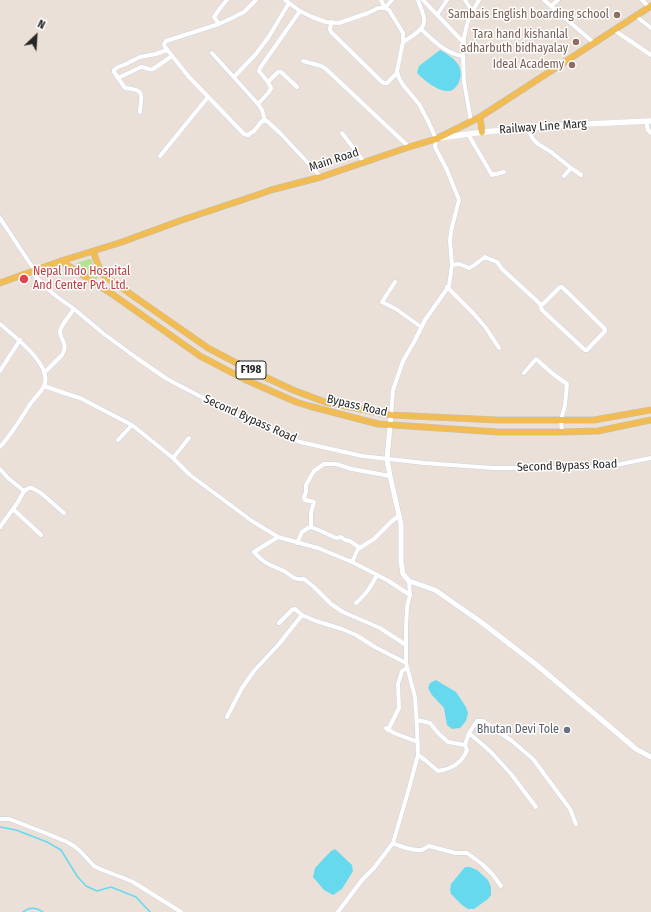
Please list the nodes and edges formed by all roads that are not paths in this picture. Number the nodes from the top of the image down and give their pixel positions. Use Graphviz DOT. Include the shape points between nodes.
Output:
graph roads {
  1 [pos="227,0"];
  2 [pos="256,0"];
  3 [pos="381,0"];
  4 [pos="392,0"];
  5 [pos="418,0"];
  6 [pos="423,0"];
  7 [pos="447,0"];
  8 [pos="465,0"];
  9 [pos="479,0"];
  10 [pos="544,0"];
  11 [pos="558,0"];
  12 [pos="642,0"];
  13 [pos="287,2"];
  14 [pos="551,6"];
  15 [pos="650,6"];
  16 [pos="385,8"];
  17 [pos="300,11"];
  18 [pos="472,11"];
  19 [pos="437,14"];
  20 [pos="636,16"];
  21 [pos="330,22"];
  22 [pos="219,24"];
  23 [pos="651,28"];
  24 [pos="421,29"];
  25 [pos="614,30"];
  26 [pos="403,42"];
  27 [pos="464,43"];
  28 [pos="594,43"];
  29 [pos="167,50"];
  30 [pos="212,53"];
  31 [pos="651,55"];
  32 [pos="172,56"];
  33 [pos="463,56"];
  34 [pos="304,61"];
  35 [pos="397,73"];
  36 [pos="234,77"];
  37 [pos="118,78"];
  38 [pos="268,82"];
  39 [pos="297,87"];
  40 [pos="208,98"];
  41 [pos="258,104"];
  42 [pos="140,112"];
  43 [pos="480,116"];
  44 [pos="265,121"];
  45 [pos="471,121"];
  46 [pos="649,121"];
  47 [pos="527,128"];
  48 [pos="482,132"];
  49 [pos="651,132"];
  50 [pos="342,133"];
  51 [pos="468,134"];
  52 [pos="436,138"];
  53 [pos="409,147"];
  54 [pos="160,156"];
  55 [pos="364,162"];
  56 [pos="571,168"];
  57 [pos="504,172"];
  58 [pos="582,174"];
  59 [pos="564,176"];
  60 [pos="321,177"];
  61 [pos="0,218"];
  62 [pos="93,251"];
  63 [pos="61,261"];
  64 [pos="452,265"];
  65 [pos="34,271"];
  66 [pos="395,282"];
  67 [pos="0,283"];
  68 [pos="117,285"];
  69 [pos="447,288"];
  70 [pos="112,294"];
  71 [pos="540,304"];
  72 [pos="74,309"];
  73 [pos="0,324"];
  74 [pos="421,327"];
  75 [pos="20,340"];
  76 [pos="500,348"];
  77 [pos="248,369"];
  78 [pos="0,370"];
  79 [pos="44,373"];
  80 [pos="524,373"];
  81 [pos="244,378"];
  82 [pos="44,386"];
  83 [pos="651,410"];
  84 [pos="391,416"];
  85 [pos="561,420"];
  86 [pos="651,420"];
  87 [pos="132,425"];
  88 [pos="390,425"];
  89 [pos="562,432"];
  90 [pos="189,438"];
  91 [pos="118,440"];
  92 [pos="0,447"];
  93 [pos="173,458"];
  94 [pos="651,458"];
  95 [pos="387,459"];
  96 [pos="0,469"];
  97 [pos="390,476"];
  98 [pos="24,491"];
  99 [pos="13,509"];
  100 [pos="64,513"];
  101 [pos="399,516"];
  102 [pos="0,527"];
  103 [pos="311,527"];
  104 [pos="41,535"];
  105 [pos="278,537"];
  106 [pos="297,543"];
  107 [pos="360,548"];
  108 [pos="352,562"];
  109 [pos="377,575"];
  110 [pos="409,581"];
  111 [pos="410,595"];
  112 [pos="356,603"];
  113 [pos="302,614"];
  114 [pos="279,622"];
  115 [pos="406,645"];
  116 [pos="406,666"];
  117 [pos="227,717"];
  118 [pos="417,720"];
  119 [pos="469,733"];
  120 [pos="418,742"];
  121 [pos="465,745"];
  122 [pos="418,755"];
  123 [pos="651,757"];
  124 [pos="536,806"];
  125 [pos="0,819"];
  126 [pos="576,824"];
  127 [pos="393,843"];
  128 [pos="501,886"];
  129 [pos="182,912"];
  130 [pos="338,912"];
  1 -- 22 [label="street" via="214,17"];
  2 -- 22 [label="street" via="244,12"];
  3 -- 16 [label="street"];
  4 -- 16 [label="street"];
  5 -- 24 [label="street" via="424,20"];
  6 -- 19 [label="street"];
  7 -- 19 [label="street"];
  8 -- 18 [label="street"];
  9 -- 18 [label="street"];
  10 -- 14 [label="street"];
  11 -- 14 [label="street"];
  12 -- 15 [label="street"];
  13 -- 17 [label="street"];
  13 -- 36 [label="street" via="268,38"];
  14 -- 28 [label="street"];
  15 -- 20 [label="main road, Main Road"];
  16 -- 21 [label="street" via="378,8 339,23"];
  16 -- 26 [label="street" via="389,10 403,33"];
  17 -- 21 [label="street"];
  17 -- 38 [label="street" via="260,68 259,71"];
  18 -- 27 [label="street"];
  19 -- 27 [label="street"];
  20 -- 23 [label="street"];
  20 -- 25 [label="main road, Main Road"];
  21 -- 35 [label="street" via="331,32 381,81 387,83"];
  22 -- 29 [label="street" via="166,41 164,44"];
  24 -- 26 [label="street"];
  24 -- 33 [label="street" via="437,44 457,56"];
  25 -- 28 [label="main road, Main Road"];
  25 -- 31 [label="street"];
  26 -- 35 [label="street"];
  27 -- 33 [label="street"];
  28 -- 43 [label="main road, Main Road"];
  29 -- 32 [label="street"];
  29 -- 37 [label="street" via="140,57 118,67 114,70"];
  30 -- 36 [label="street"];
  32 -- 37 [label="street" via="151,70 141,67"];
  32 -- 40 [label="street"];
  33 -- 45 [label="street" via="464,82"];
  34 -- 53 [label="street" via="326,69"];
  35 -- 52 [label="street" via="403,85 419,104"];
  36 -- 41 [label="street"];
  37 -- 42 [label="street" via="125,88 139,92 142,100"];
  38 -- 39 [label="street" via="281,72"];
  38 -- 41 [label="street" via="271,88"];
  40 -- 44 [label="street" via="244,134 248,135"];
  40 -- 54 [label="street"];
  41 -- 44 [label="street"];
  43 -- 45 [label="main road, Main Road"];
  43 -- 48 [label="main road"];
  44 -- 60 [label="street" via="281,134"];
  45 -- 52 [label="main road, Main Road"];
  46 -- 47 [label="main road, Railway Line Marg"];
  46 -- 49 [label="street" via="648,130"];
  47 -- 48 [label="main road, Railway Line Marg"];
  47 -- 56 [label="street" via="538,144"];
  48 -- 51 [label="main road, Railway Line Marg"];
  50 -- 55 [label="street"];
  51 -- 52 [label="main road, Railway Line Marg"];
  51 -- 57 [label="street" via="492,175"];
  52 -- 53 [label="main road, Main Road"];
  52 -- 64 [label="street" via="435,147 459,200 451,231"];
  53 -- 55 [label="main road, Main Road"];
  55 -- 60 [label="main road, Main Road"];
  56 -- 58 [label="street"];
  56 -- 59 [label="street"];
  60 -- 62 [label="main road, Main Road" via="271,190"];
  61 -- 65 [label="street, Second Bypass Road"];
  62 -- 63 [label="main road, Main Road"];
  62 -- 68 [label="main road, F198" via="101,273"];
  63 -- 65 [label="main road, Main Road"];
  63 -- 70 [label="main road, F198"];
  64 -- 69 [label="street"];
  64 -- 71 [label="street" via="459,264 469,268 485,257 497,262"];
  65 -- 67 [label="main road, Main Road"];
  65 -- 72 [label="street, Second Bypass Road" via="44,286"];
  66 -- 74 [label="street" via="382,302"];
  68 -- 70 [label="main road"];
  68 -- 77 [label="main road, Bypass Road / F198" via="208,348"];
  69 -- 74 [label="street"];
  69 -- 76 [label="street" via="474,314"];
  70 -- 81 [label="main road, Bypass Road / F198" via="200,356"];
  71 -- 71 [label="street" via="542,310 585,350 605,330 562,287"];
  72 -- 79 [label="street" via="60,331 64,352"];
  72 -- 95 [label="street, Second Bypass Road" via="167,379 232,413 300,442"];
  73 -- 75 [label="street"];
  74 -- 84 [label="street" via="403,360 393,390"];
  75 -- 78 [label="street"];
  75 -- 79 [label="street" via="34,354"];
  77 -- 81 [label="main road"];
  77 -- 84 [label="main road, Bypass Road / F198" via="325,402"];
  79 -- 82 [label="street"];
  80 -- 85 [label="street" via="536,359 567,384"];
  81 -- 88 [label="main road, Bypass Road / F198" via="296,402"];
  82 -- 87 [label="street" via="80,398"];
  82 -- 92 [label="street" via="9,438"];
  83 -- 85 [label="main road, Bypass Road / F198" via="594,420"];
  84 -- 85 [label="main road, Bypass Road / F198"];
  84 -- 88 [label="street"];
  85 -- 89 [label="street"];
  86 -- 89 [label="main road, Bypass Road / F198" via="598,431"];
  87 -- 91 [label="street"];
  87 -- 93 [label="street"];
  88 -- 89 [label="main road, Bypass Road / F198" via="498,432"];
  88 -- 95 [label="street"];
  90 -- 93 [label="street"];
  93 -- 105 [label="street" via="202,485"];
  94 -- 95 [label="street, Second Bypass Road" via="611,466 530,468 462,466"];
  95 -- 97 [label="street"];
  96 -- 98 [label="street"];
  97 -- 101 [label="street"];
  97 -- 103 [label="street" via="336,464 324,464 314,472 306,485 304,500 314,502"];
  98 -- 99 [label="street"];
  98 -- 100 [label="street" via="32,488"];
  99 -- 102 [label="street"];
  99 -- 104 [label="street"];
  101 -- 107 [label="street"];
  101 -- 110 [label="street" via="403,574"];
  103 -- 106 [label="street" via="302,532"];
  103 -- 107 [label="street" via="336,538 341,537"];
  105 -- 106 [label="street"];
  105 -- 115 [label="street" via="254,552 266,564 297,580 304,580 343,612 380,628"];
  106 -- 108 [label="street" via="318,548"];
  107 -- 108 [label="street"];
  108 -- 109 [label="street"];
  109 -- 111 [label="street"];
  109 -- 112 [label="street" via="369,590"];
  110 -- 111 [label="street"];
  110 -- 123 [label="street" via="436,590 481,622 538,666 636,749"];
  111 -- 115 [label="street"];
  113 -- 114 [label="street" via="295,609 292,610"];
  113 -- 116 [label="street" via="356,635"];
  113 -- 117 [label="street" via="254,671"];
  115 -- 116 [label="street"];
  116 -- 118 [label="street" via="415,698"];
  116 -- 120 [label="street" via="398,684 399,708 387,729"];
  118 -- 120 [label="street"];
  118 -- 121 [label="street" via="430,723 448,742"];
  119 -- 121 [label="street"];
  119 -- 124 [label="street" via="491,752"];
  119 -- 126 [label="street" via="477,722 483,721 512,741 533,759 570,809"];
  120 -- 122 [label="street"];
  121 -- 122 [label="street" via="467,750 459,763 447,770 438,771"];
  122 -- 127 [label="street"];
  125 -- 129 [label="street" via="8,819 67,842 94,866 133,882"];
  127 -- 128 [label="street" via="416,850 423,850 429,846 467,853 482,864"];
  127 -- 130 [label="street"];
}
